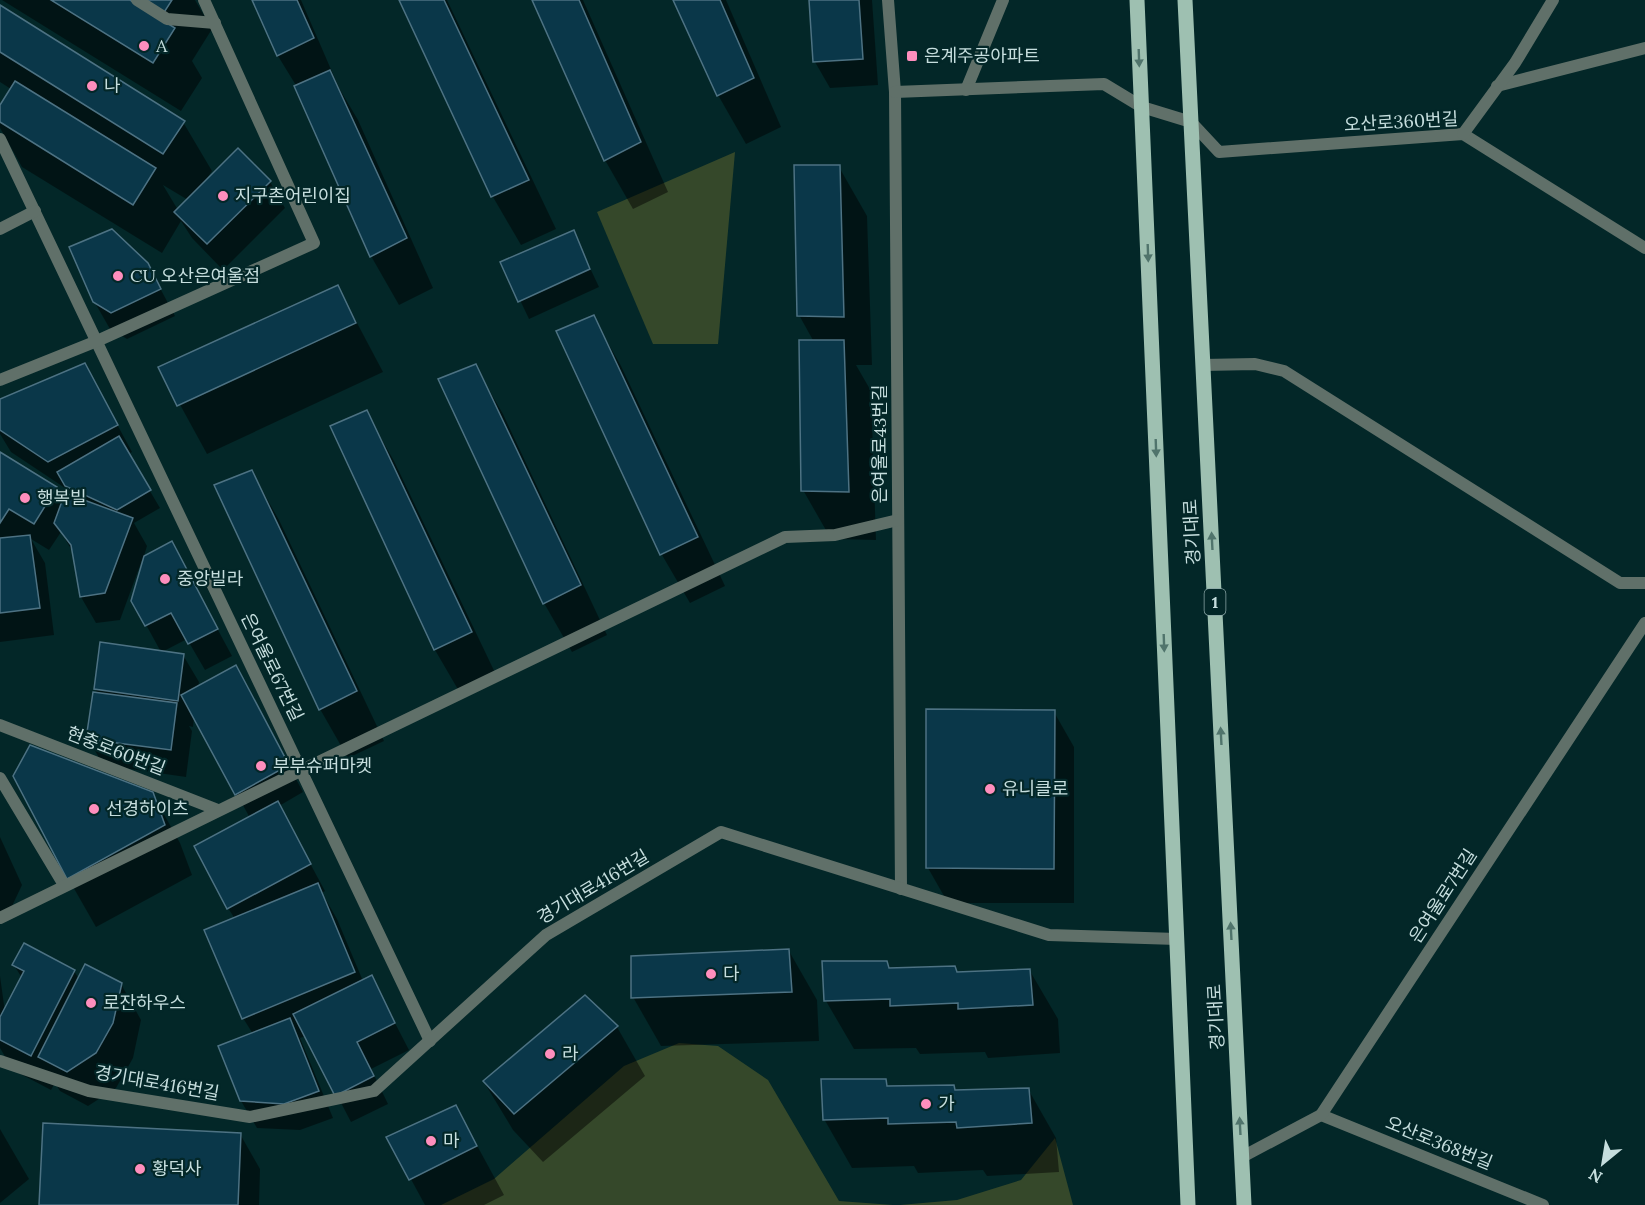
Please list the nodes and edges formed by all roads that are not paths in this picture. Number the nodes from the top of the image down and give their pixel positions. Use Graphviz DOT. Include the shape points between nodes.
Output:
graph roads {
  1 [pos="137,0"];
  2 [pos="204,0"];
  3 [pos="888,0"];
  4 [pos="1003,0"];
  5 [pos="1137,0"];
  6 [pos="1185,0"];
  7 [pos="1553,0"];
  8 [pos="215,23"];
  9 [pos="1645,48"];
  10 [pos="1497,86"];
  11 [pos="966,90"];
  12 [pos="895,92"];
  13 [pos="1142,107"];
  14 [pos="1191,122"];
  15 [pos="1463,134"];
  16 [pos="0,139"];
  17 [pos="35,211"];
  18 [pos="0,229"];
  19 [pos="1645,248"];
  20 [pos="98,342"];
  21 [pos="1203,365"];
  22 [pos="0,380"];
  23 [pos="898,520"];
  24 [pos="1645,583"];
  25 [pos="1645,623"];
  26 [pos="0,725"];
  27 [pos="302,770"];
  28 [pos="0,778"];
  29 [pos="218,810"];
  30 [pos="64,885"];
  31 [pos="901,889"];
  32 [pos="0,918"];
  33 [pos="1177,939"];
  34 [pos="430,1041"];
  35 [pos="0,1061"];
  36 [pos="1322,1115"];
  37 [pos="1242,1157"];
  38 [pos="1188,1205"];
  39 [pos="1244,1205"];
  40 [pos="1543,1205"];
  1 -- 8 [label="street" via="167,19"];
  2 -- 8 [label="street"];
  3 -- 12 [label="street, 은여울로43번길"];
  4 -- 11 [label="street"];
  5 -- 13 [label="main road, 경기대로, one-way"];
  6 -- 14 [label="main road, 경기대로 / 1"];
  7 -- 10 [label="street"];
  8 -- 20 [label="street" via="314,243"];
  9 -- 10 [label="street"];
  10 -- 15 [label="street"];
  11 -- 12 [label="street, 오산로360번길"];
  11 -- 13 [label="street, 오산로360번길" via="1104,84"];
  12 -- 23 [label="street, 은여울로43번길"];
  13 -- 14 [label="street, 오산로360번길"];
  13 -- 33 [label="main road, 경기대로, one-way"];
  14 -- 15 [label="street, 오산로360번길" via="1219,152"];
  14 -- 21 [label="main road, 경기대로 / 1"];
  15 -- 19 [label="street, 오산로360번길"];
  16 -- 17 [label="street, 은여울로67번길"];
  17 -- 18 [label="street"];
  17 -- 20 [label="street, 은여울로67번길"];
  20 -- 22 [label="street"];
  20 -- 27 [label="street, 은여울로67번길"];
  21 -- 24 [label="street" via="1255,364 1284,371 1620,583"];
  37 -- 21 [label="main road, 경기대로 / 1, one-way"];
  23 -- 27 [label="street" via="835,535 785,537"];
  23 -- 31 [label="street, 은여울로43번길"];
  25 -- 36 [label="street, 은여울로7번길"];
  26 -- 29 [label="street, 현충로60번길"];
  27 -- 29 [label="street"];
  27 -- 34 [label="street, 은여울로67번길"];
  28 -- 30 [label="street"];
  29 -- 30 [label="street"];
  30 -- 32 [label="street"];
  31 -- 33 [label="street, 경기대로416번길" via="1049,935"];
  31 -- 34 [label="street, 경기대로416번길" via="721,832 546,935"];
  33 -- 38 [label="main road, 경기대로"];
  34 -- 35 [label="street, 경기대로416번길" via="374,1091 250,1117 89,1091"];
  36 -- 37 [label="street, 은여울로7번길"];
  36 -- 40 [label="street, 오산로368번길"];
  37 -- 39 [label="main road, 경기대로 / 1"];
}
